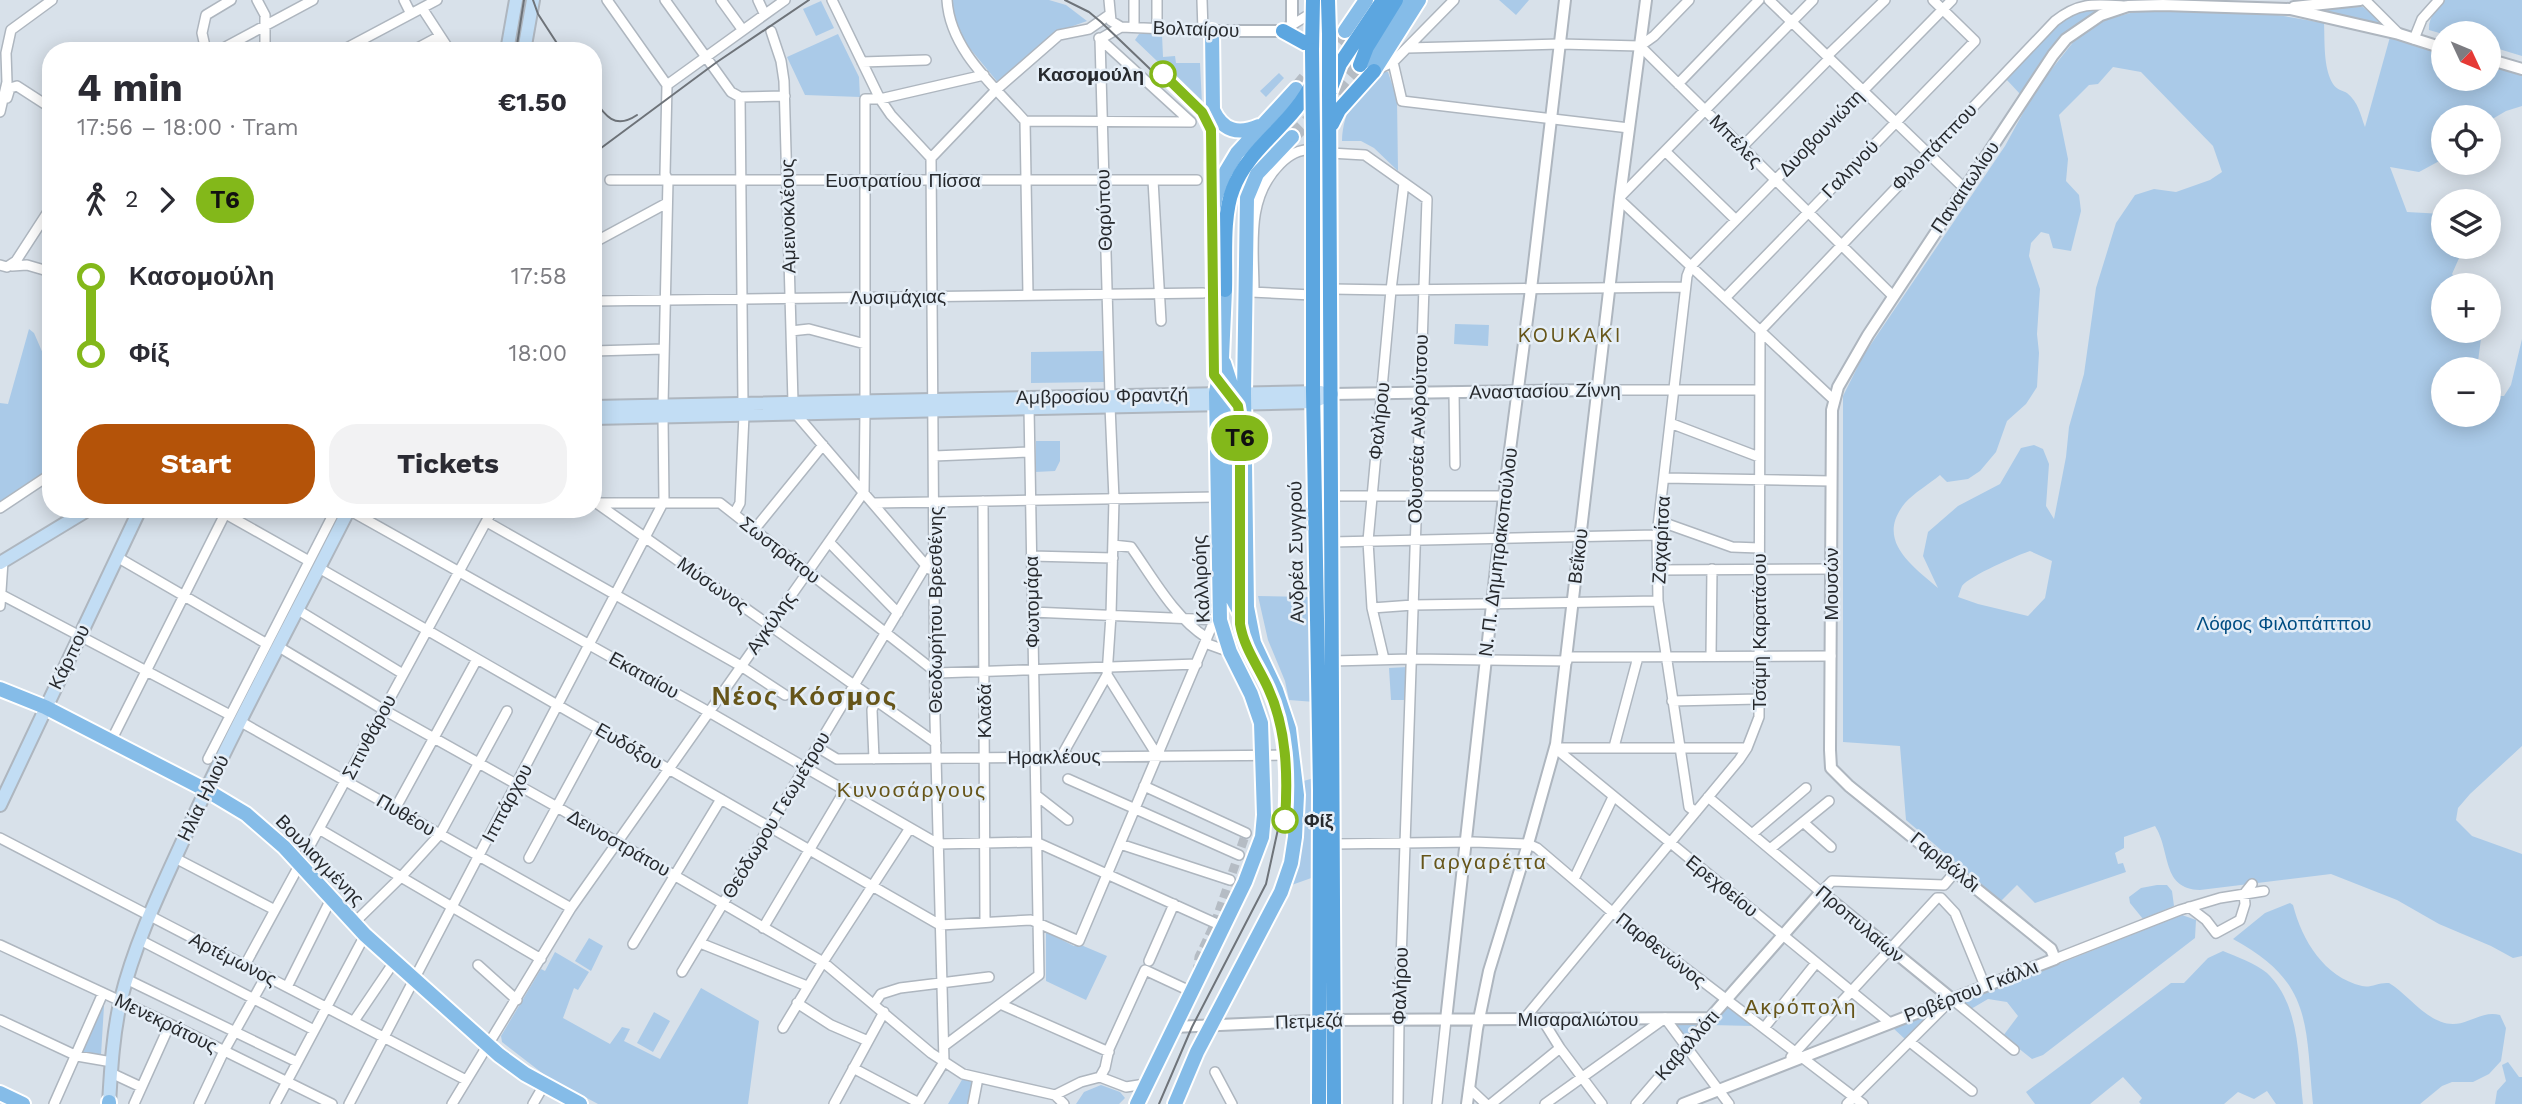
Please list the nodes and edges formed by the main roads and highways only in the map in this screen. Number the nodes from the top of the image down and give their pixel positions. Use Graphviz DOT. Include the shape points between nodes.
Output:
graph roads {
  1 [pos="516,0"];
  2 [pos="533,0"];
  3 [pos="1328,0"];
  4 [pos="1335,0"];
  5 [pos="1366,0"];
  6 [pos="1383,0"];
  7 [pos="1396,0"];
  8 [pos="1406,0"];
  9 [pos="1419,0"];
  10 [pos="1313,6"];
  11 [pos="1288,28"];
  12 [pos="1329,30"];
  13 [pos="1207,31"];
  14 [pos="1345,31"];
  15 [pos="509,42"];
  16 [pos="526,42"];
  17 [pos="1312,48"];
  18 [pos="1360,65"];
  19 [pos="1374,71"];
  20 [pos="1313,81"];
  21 [pos="1296,89"];
  22 [pos="1329,93"];
  23 [pos="1264,124"];
  24 [pos="1330,132"];
  25 [pos="1292,136"];
  26 [pos="1225,290"];
  27 [pos="1332,394"];
  28 [pos="1313,397"];
  29 [pos="1230,398"];
  30 [pos="1110,401"];
  31 [pos="933,405"];
  32 [pos="602,408"];
  33 [pos="663,411"];
  34 [pos="602,417"];
  35 [pos="72,518"];
  36 [pos="136,518"];
  37 [pos="344,518"];
  38 [pos="1,562"];
  39 [pos="0,689"];
  40 [pos="46,707"];
  41 [pos="4,788"];
  42 [pos="206,790"];
  43 [pos="0,805"];
  44 [pos="1327,1020"];
  45 [pos="0,1093"];
  46 [pos="1135,1102"];
  47 [pos="109,1103"];
  48 [pos="23,1104"];
  49 [pos="580,1104"];
  50 [pos="1175,1104"];
  51 [pos="1319,1104"];
  52 [pos="1335,1104"];
  1 -- 15 [label="main road"];
  2 -- 16 [label="main road"];
  3 -- 12 [label="highway, Ανδρέα Συγγρού"];
  4 -- 12 [label="highway"];
  5 -- 14 [label="main road"];
  6 -- 22 [label="highway, bridge" via="1334,76"];
  7 -- 18 [label="highway"];
  8 -- 18 [label="main road"];
  9 -- 19 [label="main road"];
  10 -- 17 [label="highway, Ανδρέα Συγγρού"];
  11 -- 17 [label="highway"];
  12 -- 22 [label="highway, Ανδρέα Συγγρού, bridge"];
  13 -- 23 [label="main road" via="1217,119 1225,128 1244,132"];
  17 -- 20 [label="highway, Ανδρέα Συγγρού, bridge"];
  19 -- 24 [label="highway" via="1339,110"];
  20 -- 26 [label="highway" via="1233,189"];
  20 -- 28 [label="highway, Ανδρέα Συγγρού, bridge"];
  21 -- 23 [label="main road"];
  22 -- 24 [label="highway, Ανδρέα Συγγρού"];
  23 -- 26 [label="main road" via="1230,164 1216,196 1214,265"];
  24 -- 27 [label="highway, Ανδρέα Συγγρού"];
  25 -- 29 [label="main road, Καλλιρόης" via="1257,174 1249,192 1250,293"];
  26 -- 29 [label="main road" via="1222,358"];
  27 -- 28 [label="main road, Αμβροσίου Φραντζή"];
  27 -- 44 [label="highway, Ανδρέα Συγγρού" via="1334,844"];
  28 -- 29 [label="main road, Αμβροσίου Φραντζή"];
  28 -- 44 [label="highway, Ανδρέα Συγγρού"];
  29 -- 30 [label="main road, Αμβροσίου Φραντζή"];
  29 -- 46 [label="main road, Καλλιρόης" via="1216,497 1217,621 1258,712 1263,755 1262,837 1245,882"];
  29 -- 50 [label="main road" via="1228,581 1231,598 1284,711 1294,755 1295,837 1277,901"];
  30 -- 31 [label="main road, Αμβροσίου Φραντζή"];
  30 -- 31 [label="main road, Αμβροσίου Φραντζή" via="1029,408"];
  31 -- 33 [label="main road, Αμβροσίου Φραντζή"];
  32 -- 33 [label="main road, Αμβροσίου Φραντζή"];
  33 -- 34 [label="main road, Αμβροσίου Φραντζή"];
  35 -- 38 [label="main road"];
  36 -- 40 [label="main road, Κάρπου"];
  37 -- 42 [label="main road, Ηλία Ηλιού" via="314,564 298,610 273,645 235,718"];
  39 -- 40 [label="main road, Βουλιαγμένης"];
  40 -- 41 [label="main road, Κάρπου"];
  40 -- 42 [label="main road, Βουλιαγμένης"];
  41 -- 43 [label="main road, Κάρπου"];
  42 -- 47 [label="main road, Ηλία Ηλιού" via="149,915 126,979"];
  42 -- 49 [label="main road, Βουλιαγμένης" via="267,830 365,935 488,1045 525,1074"];
  44 -- 51 [label="highway, Ανδρέα Συγγρού"];
  44 -- 52 [label="highway, Ανδρέα Συγγρού"];
  45 -- 48 [label="main road"];
}
